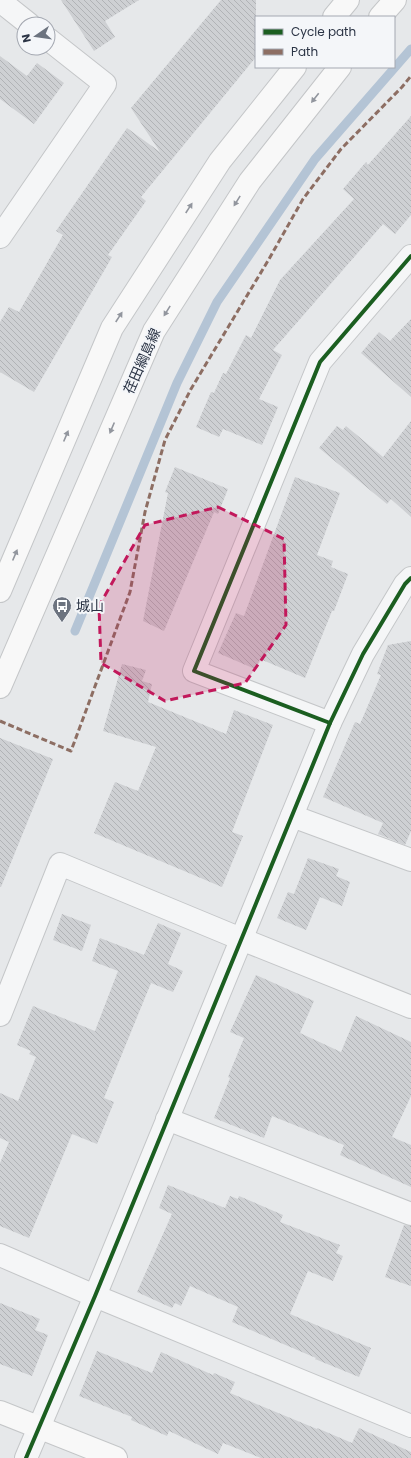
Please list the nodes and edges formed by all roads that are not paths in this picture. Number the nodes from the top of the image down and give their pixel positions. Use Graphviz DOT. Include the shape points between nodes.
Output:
graph roads {
  1 [pos="348,0"];
  2 [pos="395,0"];
  3 [pos="0,1"];
  4 [pos="19,16"];
  5 [pos="335,16"];
  6 [pos="381,16"];
  7 [pos="56,45"];
  8 [pos="294,68"];
  9 [pos="339,68"];
  10 [pos="0,237"];
  11 [pos="411,256"];
  12 [pos="411,578"];
  13 [pos="0,591"];
  14 [pos="0,687"];
  15 [pos="330,723"];
  16 [pos="292,816"];
  17 [pos="411,860"];
  18 [pos="241,939"];
  19 [pos="411,1007"];
  20 [pos="0,1016"];
  21 [pos="167,1119"];
  22 [pos="411,1214"];
  23 [pos="0,1255"];
  24 [pos="95,1296"];
  25 [pos="0,1412"];
  26 [pos="411,1426"];
  27 [pos="38,1428"];
  28 [pos="26,1458"];
  29 [pos="116,1458"];
  1 -- 5 [label="main road"];
  2 -- 6 [label="main road"];
  3 -- 4 [label="street"];
  7 -- 10 [label="street" via="105,84"];
  13 -- 8 [label="main road, one-way" via="112,328 220,161"];
  9 -- 14 [label="main road, 荏田綱島線, one-way" via="250,181 154,331"];
  11 -- 15 [label="street" via="320,362 194,671"];
  12 -- 15 [label="street" via="363,654"];
  15 -- 16 [label="street"];
  16 -- 17 [label="street"];
  16 -- 18 [label="street"];
  18 -- 19 [label="street"];
  18 -- 20 [label="street" via="60,864"];
  18 -- 21 [label="street"];
  21 -- 22 [label="street"];
  21 -- 24 [label="street"];
  23 -- 24 [label="street"];
  24 -- 26 [label="street"];
  24 -- 27 [label="street"];
  25 -- 27 [label="main road"];
  27 -- 28 [label="street"];
  27 -- 29 [label="main road"];
}
